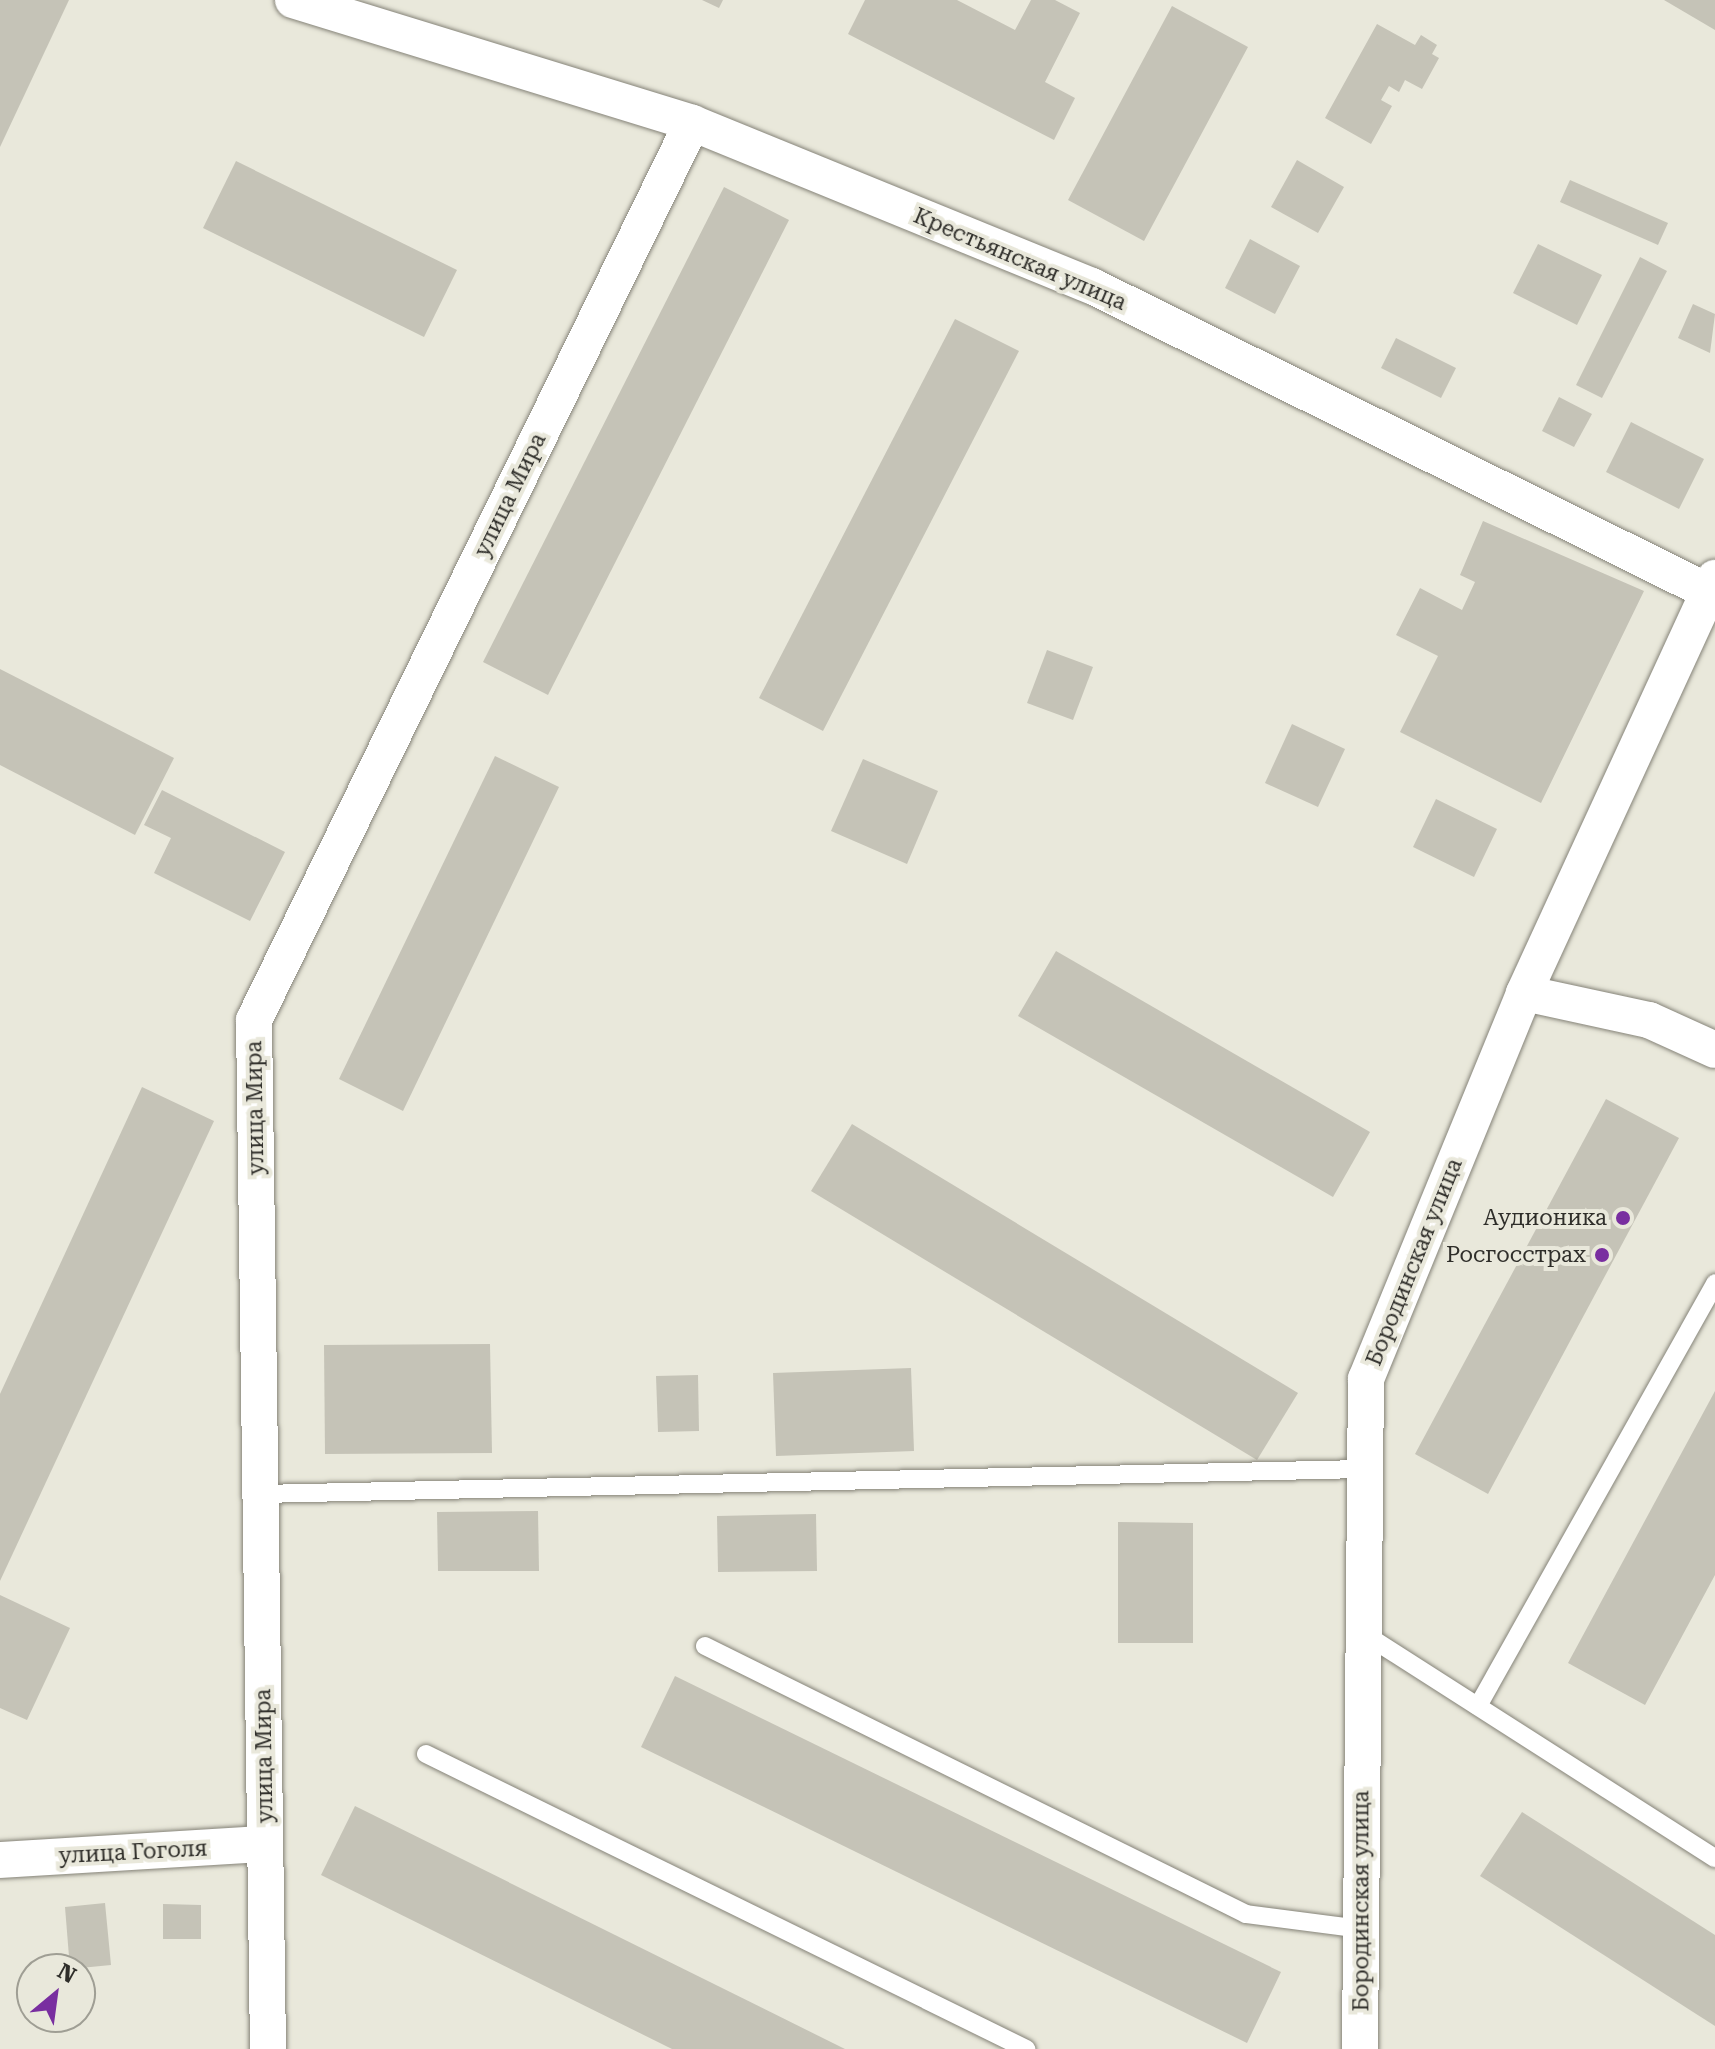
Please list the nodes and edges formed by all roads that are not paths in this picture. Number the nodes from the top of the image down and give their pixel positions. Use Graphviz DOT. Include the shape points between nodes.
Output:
graph roads {
  1 [pos="293,0"];
  2 [pos="692,123"];
  3 [pos="1712,588"];
  4 [pos="1524,993"];
  5 [pos="1715,1050"];
  6 [pos="1715,1283"];
  7 [pos="1365,1469"];
  8 [pos="261,1494"];
  9 [pos="1363,1633"];
  10 [pos="705,1646"];
  11 [pos="1478,1706"];
  12 [pos="426,1754"];
  13 [pos="265,1844"];
  14 [pos="1715,1858"];
  15 [pos="0,1860"];
  16 [pos="1361,1929"];
  17 [pos="268,2049"];
  18 [pos="1026,2049"];
  19 [pos="1360,2049"];
  1 -- 2 [label="street, Крестьянская улица"];
  2 -- 3 [label="street, Крестьянская улица" via="1092,286"];
  2 -- 8 [label="street, улица Мира" via="254,1020"];
  3 -- 4 [label="street, Бородинская улица"];
  4 -- 5 [label="street" via="1649,1020"];
  4 -- 7 [label="street, Бородинская улица" via="1366,1379"];
  6 -- 11 [label="lane"];
  7 -- 8 [label="lane"];
  7 -- 9 [label="street, Бородинская улица"];
  8 -- 13 [label="street, улица Мира"];
  9 -- 11 [label="lane"];
  9 -- 16 [label="street, Бородинская улица"];
  10 -- 16 [label="lane" via="1246,1914"];
  11 -- 14 [label="lane"];
  12 -- 18 [label="lane"];
  13 -- 15 [label="street, улица Гоголя"];
  13 -- 17 [label="street, улица Мира"];
  16 -- 19 [label="street, Бородинская улица"];
}
